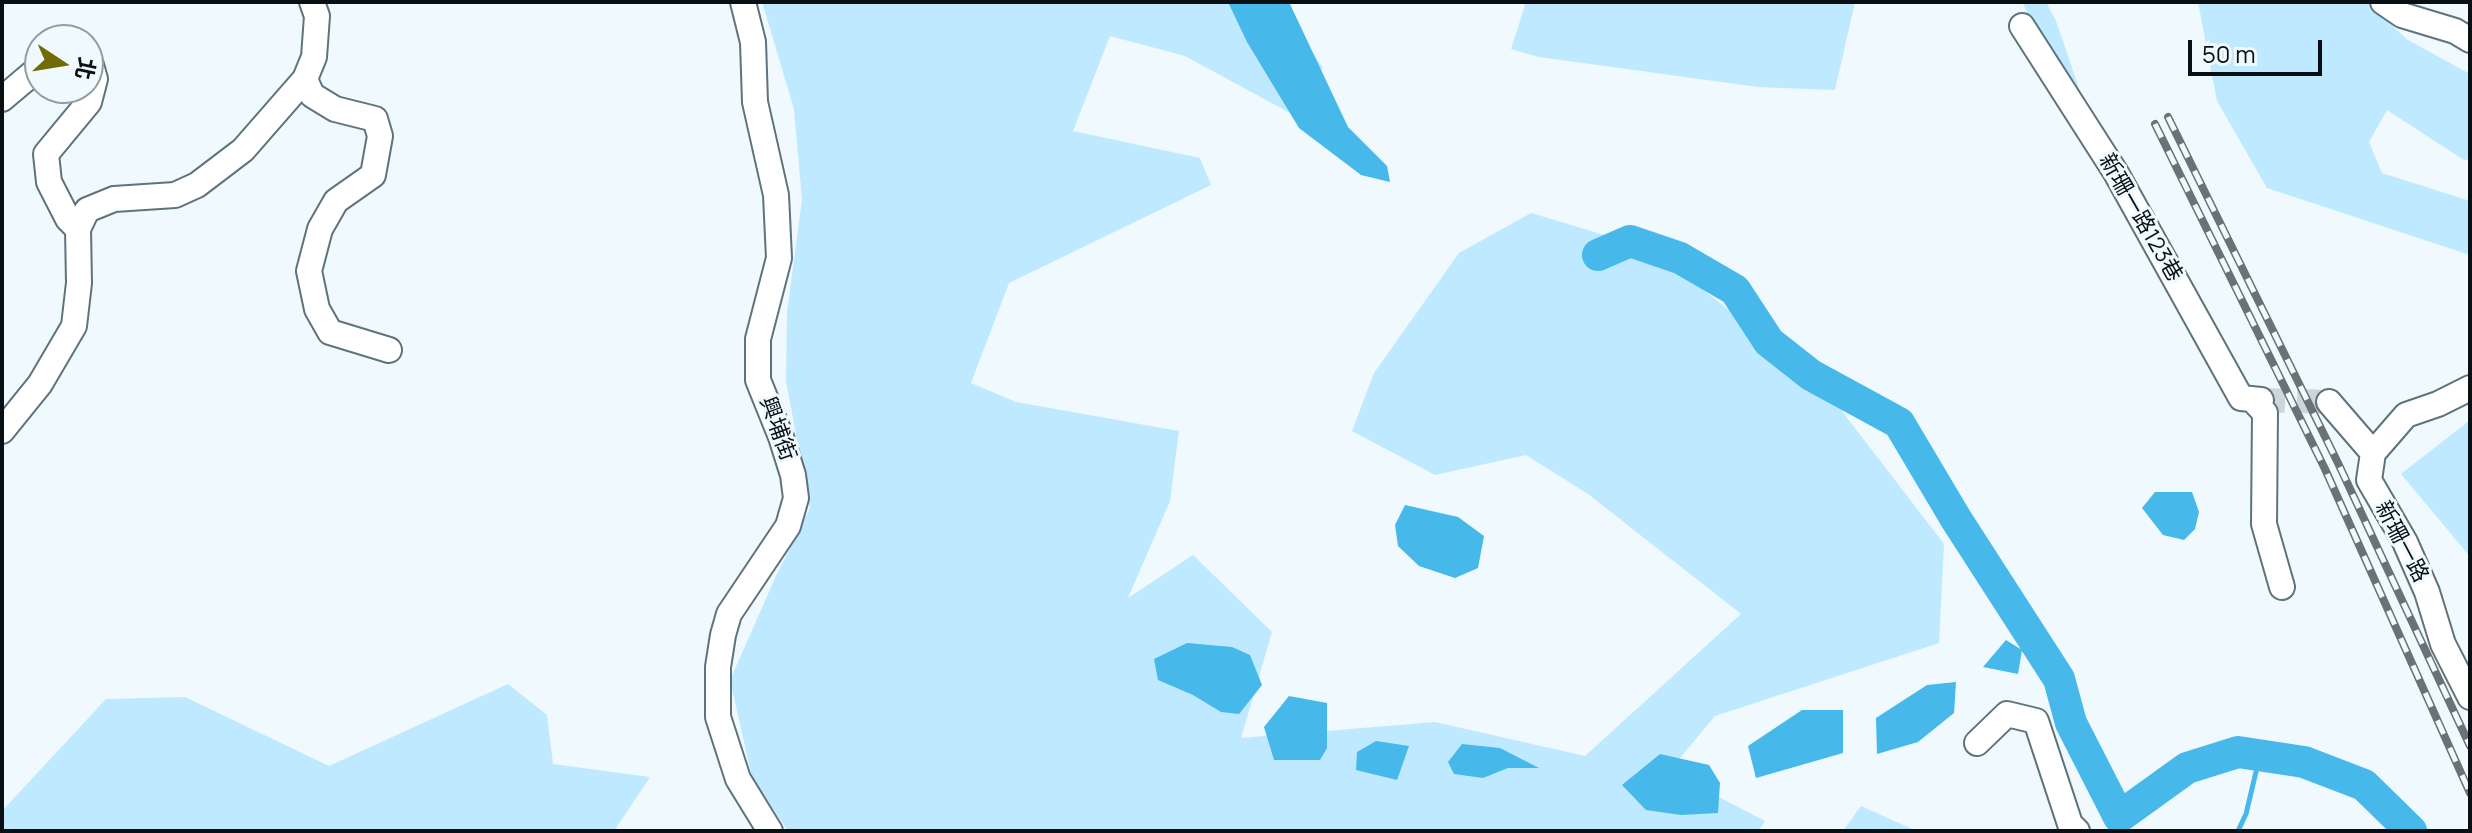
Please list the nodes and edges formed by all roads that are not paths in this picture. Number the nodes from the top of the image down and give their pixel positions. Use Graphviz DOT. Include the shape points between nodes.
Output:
graph roads {
  1 [pos="312,2"];
  2 [pos="743,2"];
  3 [pos="2383,2"];
  4 [pos="2022,26"];
  5 [pos="2470,40"];
  6 [pos="305,79"];
  7 [pos="24,80"];
  8 [pos="2,99"];
  9 [pos="87,104"];
  10 [pos="78,229"];
  11 [pos="389,350"];
  12 [pos="2470,388"];
  13 [pos="2329,402"];
  14 [pos="2,431"];
  15 [pos="2373,453"];
  16 [pos="2282,587"];
  17 [pos="2470,697"];
  18 [pos="1977,743"];
  19 [pos="770,831"];
  20 [pos="2077,831"];
  1 -- 6 [label="street" via="317,16 314,57"];
  2 -- 19 [label="street, 興埔街" via="753,42 755,102 776,195 779,258 758,339 758,380 781,437 796,498 788,526 729,614 718,667 718,717 738,779"];
  3 -- 5 [label="street" via="2402,15"];
  4 -- 16 [label="street, 新珊一路123巷" via="2116,173 2241,398 2257,399 2265,413 2264,524"];
  6 -- 10 [label="street" via="243,150 197,185 175,195 114,199 87,210"];
  6 -- 11 [label="street" via="312,95 335,109 375,119 380,136 373,175 336,201 320,229 309,271 317,309 330,332"];
  7 -- 8 [label="street"];
  9 -- 10 [label="street" via="46,154 49,182"];
  10 -- 14 [label="street" via="74,326 40,384"];
  12 -- 15 [label="street" via="2406,415"];
  13 -- 15 [label="street"];
  15 -- 17 [label="street, 新珊一路" via="2369,480 2405,542 2443,644"];
  18 -- 20 [label="street" via="2007,714 2036,721 2070,824"];
}
